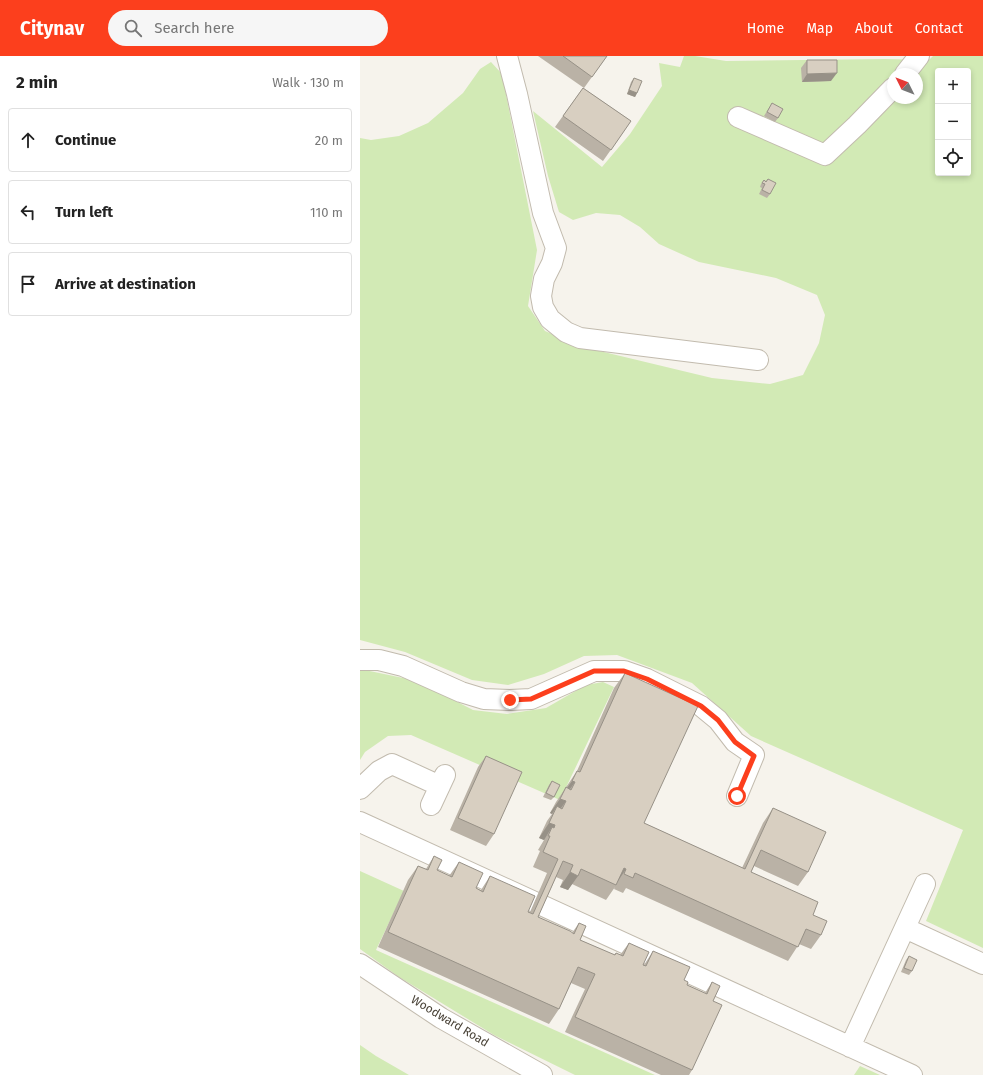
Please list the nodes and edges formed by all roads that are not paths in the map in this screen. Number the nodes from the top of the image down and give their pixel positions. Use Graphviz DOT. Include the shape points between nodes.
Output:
graph roads {
  1 [pos="507,56"];
  2 [pos="920,56"];
  3 [pos="910,68"];
  4 [pos="887,94"];
  5 [pos="738,117"];
  6 [pos="758,360"];
  7 [pos="360,660"];
  8 [pos="360,789"];
  9 [pos="737,796"];
  10 [pos="431,805"];
  11 [pos="360,822"];
  12 [pos="925,884"];
  13 [pos="905,928"];
  14 [pos="360,964"];
  15 [pos="983,964"];
  16 [pos="850,1047"];
  17 [pos="542,1075"];
  18 [pos="912,1075"];
  1 -- 6 [label="street" via="543,213 556,248 544,279 541,296 543,307 550,319 566,332 580,338"];
  2 -- 3 [label="street"];
  4 -- 5 [label="street" via="825,155"];
  7 -- 9 [label="street" via="379,660 403,666 461,692 504,700 531,699 594,671 624,671 647,679 701,706 718,720 735,742 754,756"];
  8 -- 10 [label="street" via="379,771 392,764 443,781"];
  11 -- 16 [label="street"];
  12 -- 13 [label="street"];
  13 -- 15 [label="street"];
  13 -- 16 [label="street"];
  14 -- 17 [label="street, Woodward Road" via="441,1018"];
  16 -- 18 [label="street"];
}
